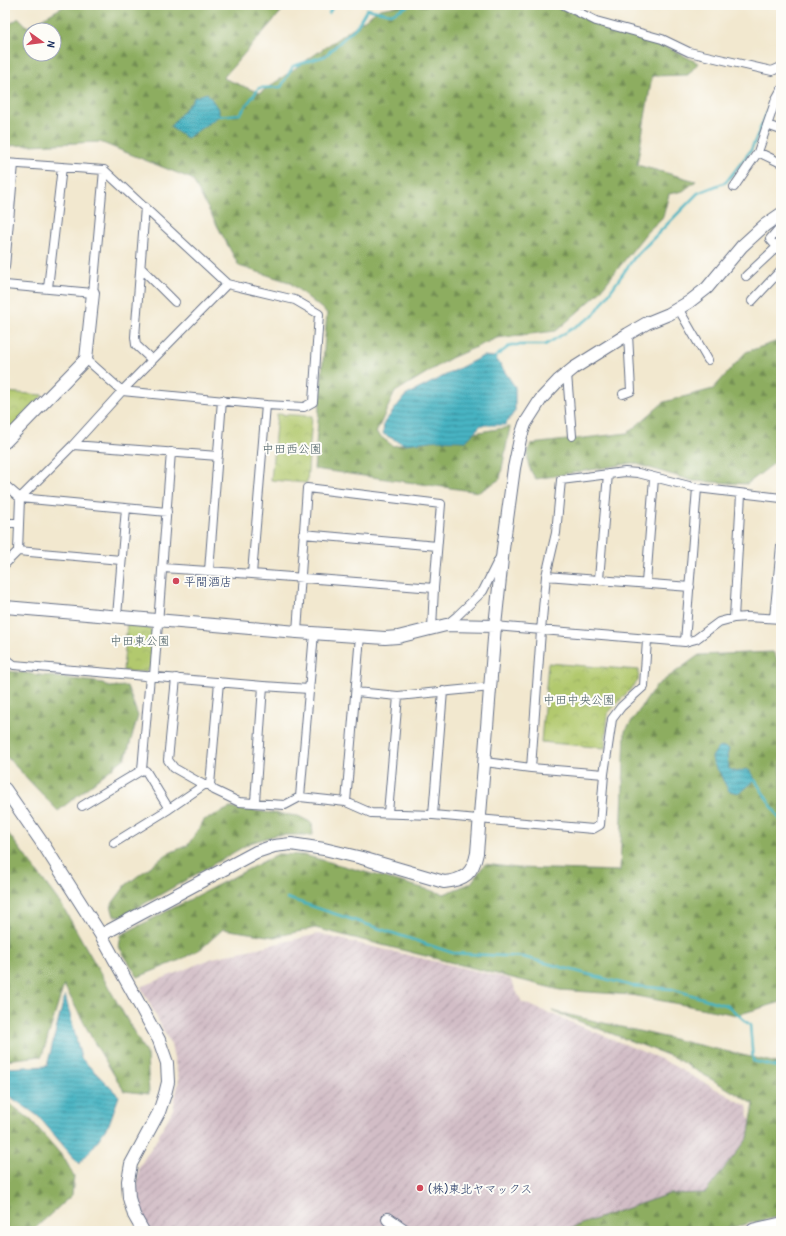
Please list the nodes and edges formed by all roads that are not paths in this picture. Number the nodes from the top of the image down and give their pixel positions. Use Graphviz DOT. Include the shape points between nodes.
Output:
graph roads {
  1 [pos="564,5"];
  2 [pos="781,67"];
  3 [pos="781,90"];
  4 [pos="767,124"];
  5 [pos="781,130"];
  6 [pos="758,152"];
  7 [pos="5,163"];
  8 [pos="781,163"];
  9 [pos="14,164"];
  10 [pos="62,167"];
  11 [pos="104,170"];
  12 [pos="734,188"];
  13 [pos="145,207"];
  14 [pos="781,214"];
  15 [pos="781,226"];
  16 [pos="779,249"];
  17 [pos="5,267"];
  18 [pos="141,268"];
  19 [pos="781,270"];
  20 [pos="746,276"];
  21 [pos="227,284"];
  22 [pos="5,285"];
  23 [pos="48,288"];
  24 [pos="93,293"];
  25 [pos="752,301"];
  26 [pos="175,302"];
  27 [pos="678,308"];
  28 [pos="628,334"];
  29 [pos="86,359"];
  30 [pos="152,360"];
  31 [pos="708,360"];
  32 [pos="567,374"];
  33 [pos="122,391"];
  34 [pos="624,394"];
  35 [pos="222,400"];
  36 [pos="266,405"];
  37 [pos="572,436"];
  38 [pos="5,442"];
  39 [pos="73,445"];
  40 [pos="171,452"];
  41 [pos="218,456"];
  42 [pos="608,474"];
  43 [pos="654,478"];
  44 [pos="5,485"];
  45 [pos="698,488"];
  46 [pos="741,494"];
  47 [pos="20,498"];
  48 [pos="781,498"];
  49 [pos="126,508"];
  50 [pos="167,512"];
  51 [pos="5,523"];
  52 [pos="19,523"];
  53 [pos="303,534"];
  54 [pos="437,546"];
  55 [pos="781,546"];
  56 [pos="503,549"];
  57 [pos="18,551"];
  58 [pos="781,551"];
  59 [pos="121,560"];
  60 [pos="5,564"];
  61 [pos="163,568"];
  62 [pos="209,571"];
  63 [pos="252,574"];
  64 [pos="546,576"];
  65 [pos="300,577"];
  66 [pos="599,579"];
  67 [pos="646,584"];
  68 [pos="690,587"];
  69 [pos="434,588"];
  70 [pos="5,606"];
  71 [pos="117,616"];
  72 [pos="734,618"];
  73 [pos="778,618"];
  74 [pos="159,619"];
  75 [pos="446,624"];
  76 [pos="495,626"];
  77 [pos="432,628"];
  78 [pos="541,631"];
  79 [pos="296,632"];
  80 [pos="314,633"];
  81 [pos="360,636"];
  82 [pos="647,640"];
  83 [pos="685,642"];
  84 [pos="5,658"];
  85 [pos="152,676"];
  86 [pos="176,678"];
  87 [pos="219,682"];
  88 [pos="263,686"];
  89 [pos="491,687"];
  90 [pos="309,689"];
  91 [pos="443,691"];
  92 [pos="356,692"];
  93 [pos="398,696"];
  94 [pos="485,762"];
  95 [pos="531,768"];
  96 [pos="142,770"];
  97 [pos="604,774"];
  98 [pos="207,785"];
  99 [pos="5,789"];
  100 [pos="300,797"];
  101 [pos="255,802"];
  102 [pos="346,802"];
  103 [pos="82,806"];
  104 [pos="169,809"];
  105 [pos="388,813"];
  106 [pos="433,815"];
  107 [pos="480,819"];
  108 [pos="114,843"];
  109 [pos="101,935"];
  110 [pos="388,1219"];
  111 [pos="781,1225"];
  112 [pos="143,1231"];
  113 [pos="405,1231"];
  114 [pos="754,1231"];
  1 -- 2 [label="street" via="596,22 662,39 690,52 772,71"];
  3 -- 4 [label="street"];
  4 -- 5 [label="street"];
  4 -- 6 [label="street"];
  6 -- 8 [label="street"];
  6 -- 12 [label="street"];
  7 -- 9 [label="street"];
  9 -- 10 [label="street"];
  9 -- 17 [label="street"];
  10 -- 11 [label="street"];
  10 -- 23 [label="street"];
  11 -- 13 [label="street"];
  11 -- 24 [label="street"];
  13 -- 18 [label="street"];
  13 -- 21 [label="street"];
  14 -- 27 [label="street" via="742,246 707,288"];
  15 -- 16 [label="street" via="770,239"];
  16 -- 20 [label="street"];
  18 -- 26 [label="street"];
  18 -- 30 [label="street" via="134,337 136,345"];
  19 -- 25 [label="street"];
  21 -- 30 [label="street"];
  21 -- 36 [label="street" via="295,300 319,314 313,402 304,407"];
  22 -- 23 [label="street"];
  23 -- 24 [label="street"];
  24 -- 29 [label="street"];
  27 -- 28 [label="street"];
  27 -- 31 [label="street"];
  28 -- 32 [label="street"];
  28 -- 34 [label="street" via="631,391"];
  29 -- 33 [label="street"];
  29 -- 38 [label="street"];
  30 -- 33 [label="street"];
  32 -- 37 [label="street"];
  32 -- 56 [label="street" via="541,399 525,424 514,468"];
  33 -- 35 [label="street"];
  33 -- 39 [label="street"];
  35 -- 36 [label="street"];
  35 -- 41 [label="street"];
  36 -- 63 [label="street"];
  39 -- 40 [label="street"];
  39 -- 47 [label="street"];
  40 -- 41 [label="street"];
  40 -- 50 [label="street"];
  41 -- 62 [label="street"];
  42 -- 43 [label="street" via="638,473"];
  42 -- 64 [label="street" via="561,480 556,533"];
  42 -- 66 [label="street"];
  43 -- 45 [label="street"];
  43 -- 67 [label="street"];
  44 -- 47 [label="street"];
  45 -- 46 [label="street"];
  45 -- 68 [label="street"];
  46 -- 48 [label="street"];
  46 -- 72 [label="street"];
  47 -- 49 [label="street"];
  47 -- 52 [label="street"];
  49 -- 50 [label="street"];
  49 -- 59 [label="street"];
  50 -- 61 [label="street"];
  51 -- 52 [label="street"];
  52 -- 57 [label="street"];
  53 -- 54 [label="street"];
  53 -- 54 [label="street" via="307,488 441,504"];
  53 -- 65 [label="street"];
  54 -- 69 [label="street"];
  55 -- 58 [label="street"];
  56 -- 75 [label="street" via="483,591"];
  56 -- 76 [label="street"];
  57 -- 59 [label="street"];
  57 -- 60 [label="street"];
  58 -- 73 [label="street"];
  59 -- 71 [label="street"];
  61 -- 62 [label="street"];
  61 -- 74 [label="street"];
  62 -- 63 [label="street"];
  63 -- 65 [label="street"];
  64 -- 66 [label="street"];
  64 -- 78 [label="street"];
  65 -- 69 [label="street"];
  65 -- 79 [label="street"];
  66 -- 67 [label="street"];
  67 -- 68 [label="street"];
  68 -- 83 [label="street"];
  69 -- 77 [label="street"];
  70 -- 71 [label="street"];
  71 -- 74 [label="street"];
  72 -- 73 [label="street"];
  72 -- 83 [label="street" via="719,622 696,638"];
  74 -- 79 [label="street"];
  74 -- 85 [label="street"];
  75 -- 76 [label="street"];
  75 -- 77 [label="street"];
  76 -- 78 [label="street"];
  76 -- 89 [label="street"];
  77 -- 81 [label="street" via="398,637"];
  78 -- 82 [label="street"];
  78 -- 95 [label="street"];
  79 -- 80 [label="street"];
  80 -- 81 [label="street"];
  80 -- 90 [label="street"];
  81 -- 92 [label="street"];
  82 -- 83 [label="street"];
  82 -- 97 [label="street" via="644,686 612,719"];
  84 -- 85 [label="street" via="14,665"];
  85 -- 86 [label="street"];
  85 -- 96 [label="street"];
  86 -- 87 [label="street"];
  86 -- 98 [label="street" via="168,760 174,768"];
  87 -- 88 [label="street"];
  87 -- 98 [label="street"];
  88 -- 90 [label="street"];
  88 -- 101 [label="street"];
  89 -- 91 [label="street"];
  89 -- 94 [label="street"];
  90 -- 100 [label="street"];
  91 -- 93 [label="street"];
  91 -- 106 [label="street"];
  92 -- 93 [label="street"];
  92 -- 102 [label="street"];
  93 -- 105 [label="street"];
  94 -- 95 [label="street"];
  94 -- 107 [label="street"];
  95 -- 97 [label="street"];
  96 -- 103 [label="street"];
  96 -- 104 [label="street" via="146,771"];
  97 -- 107 [label="street" via="600,825 593,829"];
  98 -- 101 [label="street" via="239,802"];
  98 -- 104 [label="street"];
  99 -- 109 [label="street"];
  100 -- 101 [label="street" via="285,805"];
  100 -- 102 [label="street"];
  102 -- 105 [label="street" via="371,813"];
  104 -- 108 [label="street"];
  105 -- 106 [label="street"];
  106 -- 107 [label="street"];
  107 -- 109 [label="street" via="475,864 469,873 451,881 444,882 324,849 291,844 274,846 256,852"];
  109 -- 112 [label="street" via="159,1040 167,1063 168,1082 165,1094 159,1112 131,1164 128,1181 132,1209"];
  110 -- 113 [label="street"];
  111 -- 114 [label="highway"];
}
